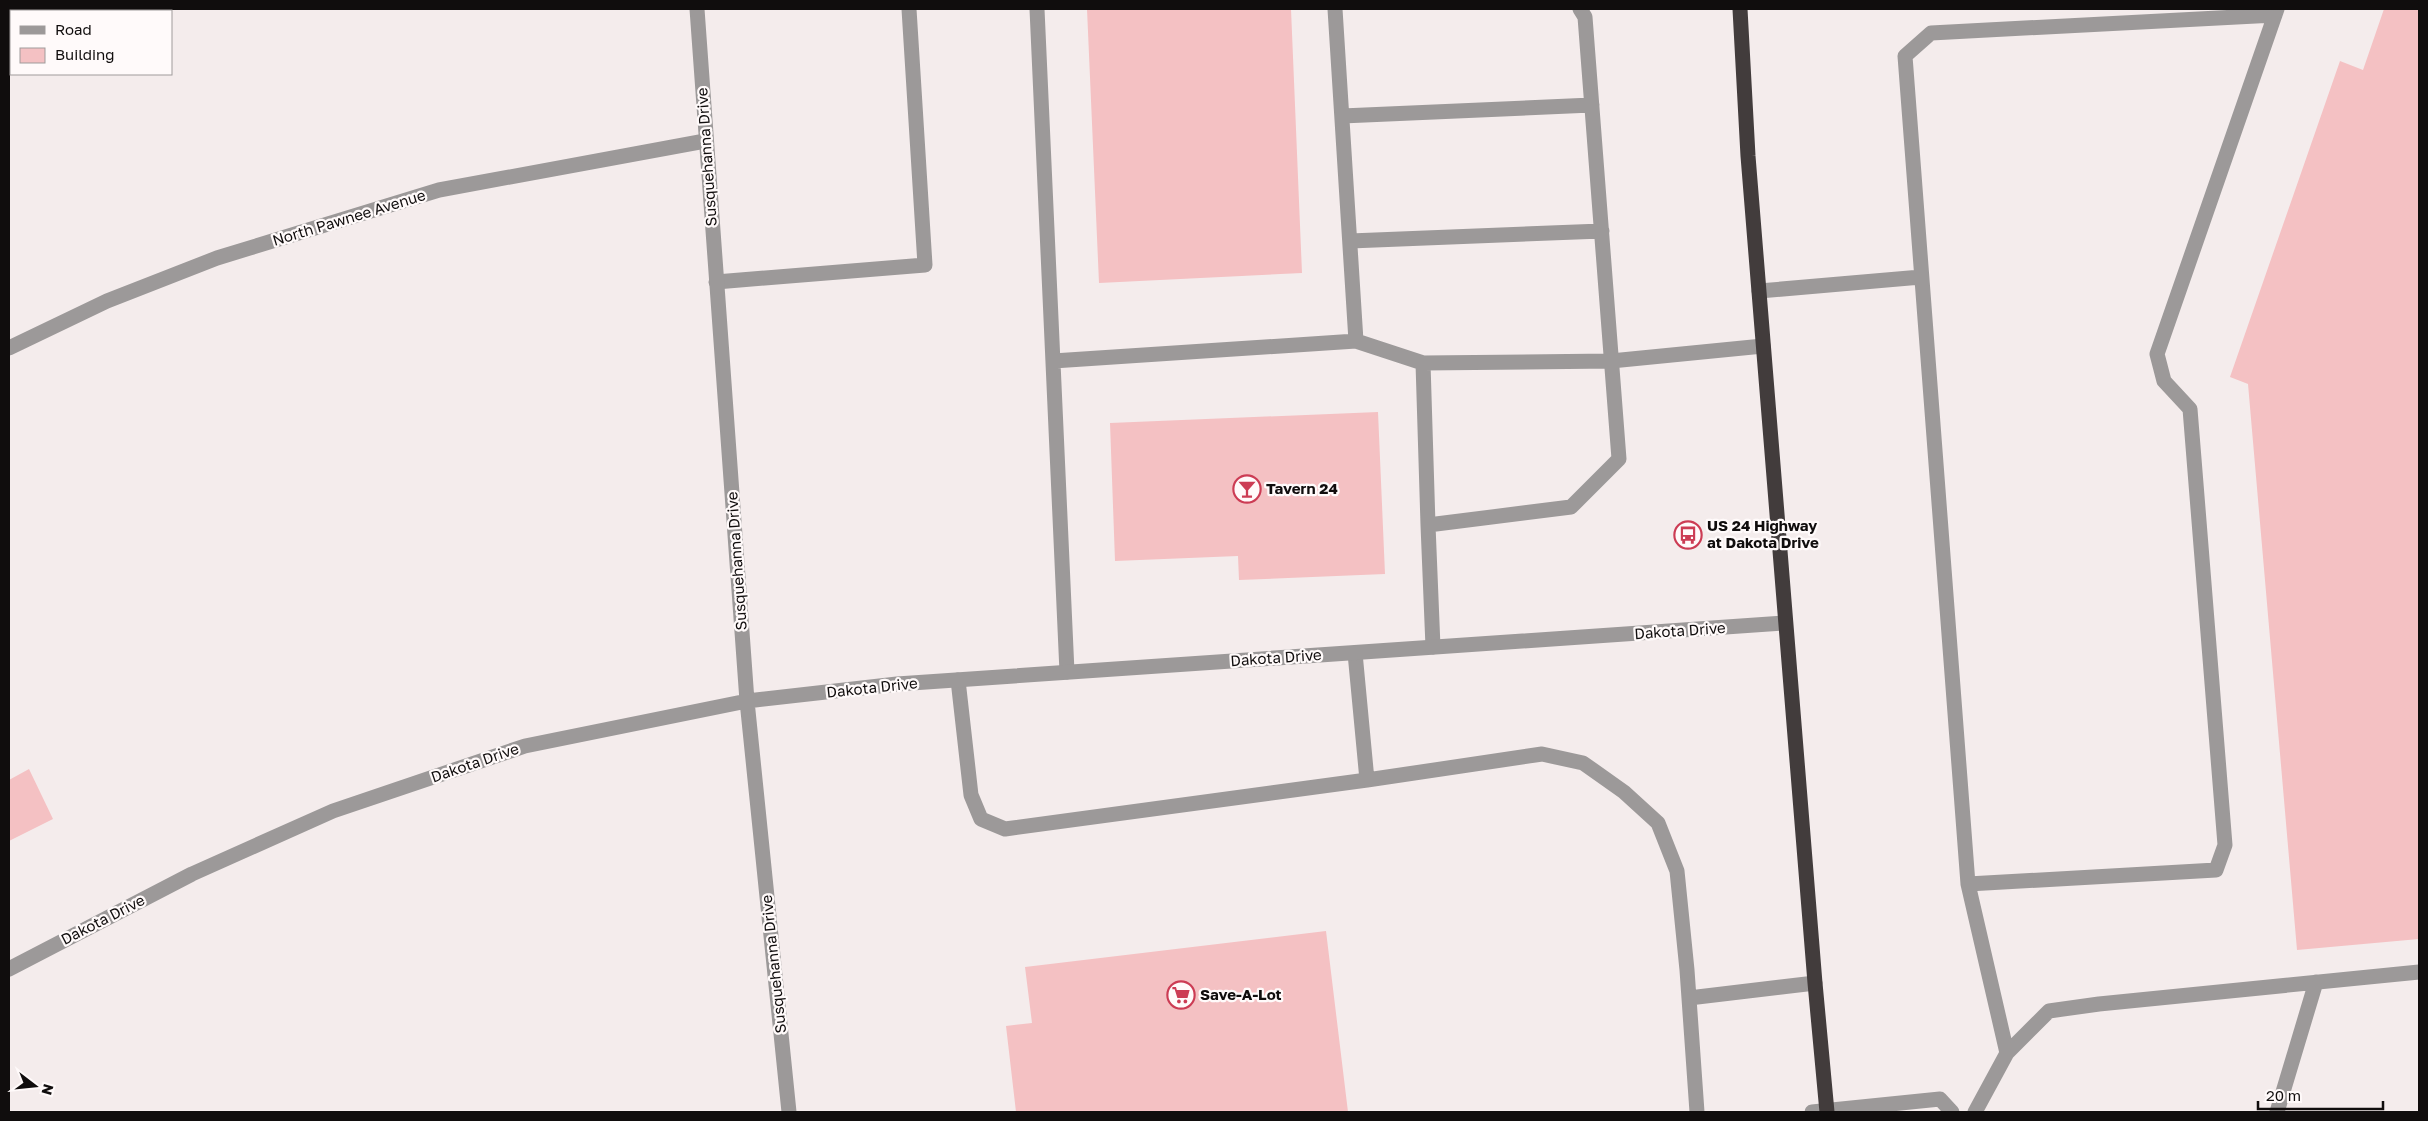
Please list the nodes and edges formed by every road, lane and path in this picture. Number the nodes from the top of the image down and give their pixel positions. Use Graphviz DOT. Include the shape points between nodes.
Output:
graph roads {
  1 [pos="697,9"];
  2 [pos="909,9"];
  3 [pos="1037,9"];
  4 [pos="1335,9"];
  5 [pos="1580,9"];
  6 [pos="1740,9"];
  7 [pos="2276,12"];
  8 [pos="1592,105"];
  9 [pos="1342,116"];
  10 [pos="705,141"];
  11 [pos="1602,231"];
  12 [pos="1350,241"];
  13 [pos="1921,277"];
  14 [pos="716,282"];
  15 [pos="1759,292"];
  16 [pos="1356,341"];
  17 [pos="1763,346"];
  18 [pos="9,348"];
  19 [pos="1053,360"];
  20 [pos="1611,361"];
  21 [pos="1423,363"];
  22 [pos="1428,525"];
  23 [pos="1785,623"];
  24 [pos="1433,647"];
  25 [pos="1355,653"];
  26 [pos="1067,672"];
  27 [pos="958,680"];
  28 [pos="747,702"];
  29 [pos="1367,780"];
  30 [pos="1968,884"];
  31 [pos="9,969"];
  32 [pos="2419,972"];
  33 [pos="2316,982"];
  34 [pos="1814,983"];
  35 [pos="1689,998"];
  36 [pos="2007,1053"];
  37 [pos="789,1112"];
  38 [pos="1697,1112"];
  39 [pos="1822,1112"];
  40 [pos="1952,1112"];
  41 [pos="1975,1112"];
  42 [pos="2277,1112"];
  1 -- 10 [label="street, Susquehanna Drive"];
  2 -- 14 [label="street" via="925,265"];
  3 -- 19 [label="street"];
  4 -- 9 [label="street"];
  5 -- 8 [label="street" via="1585,17"];
  6 -- 15 [label="highway"];
  7 -- 13 [label="street" via="1931,33 1905,56"];
  7 -- 30 [label="street" via="2157,354 2164,381 2190,409 2224,844 2216,870"];
  8 -- 9 [label="street"];
  8 -- 11 [label="street"];
  9 -- 12 [label="street"];
  10 -- 14 [label="street, Susquehanna Drive"];
  10 -- 18 [label="street, North Pawnee Avenue" via="439,190 217,258 107,301"];
  11 -- 12 [label="street"];
  11 -- 20 [label="street"];
  12 -- 16 [label="street"];
  13 -- 15 [label="street"];
  13 -- 30 [label="street"];
  14 -- 28 [label="street, Susquehanna Drive"];
  15 -- 17 [label="highway"];
  16 -- 19 [label="street"];
  16 -- 21 [label="street"];
  17 -- 20 [label="street"];
  17 -- 23 [label="highway"];
  19 -- 26 [label="street"];
  20 -- 21 [label="street"];
  20 -- 22 [label="street" via="1618,459 1571,508"];
  21 -- 22 [label="street"];
  22 -- 24 [label="street"];
  23 -- 24 [label="street, Dakota Drive"];
  23 -- 34 [label="highway"];
  24 -- 25 [label="street, Dakota Drive"];
  25 -- 26 [label="street, Dakota Drive"];
  25 -- 29 [label="street"];
  26 -- 27 [label="street, Dakota Drive"];
  27 -- 28 [label="street, Dakota Drive"];
  27 -- 29 [label="street" via="970,795 981,819 1005,828"];
  28 -- 31 [label="street, Dakota Drive" via="525,746 333,812 192,874"];
  28 -- 37 [label="street, Susquehanna Drive"];
  29 -- 35 [label="street" via="1542,754 1582,762 1624,792 1658,824 1677,871"];
  30 -- 36 [label="street"];
  32 -- 33 [label="street"];
  33 -- 36 [label="street" via="2048,1011"];
  33 -- 42 [label="street"];
  34 -- 35 [label="street"];
  34 -- 39 [label="highway"];
  35 -- 38 [label="street"];
  36 -- 41 [label="street"];
  39 -- 40 [label="street" via="1940,1099"];
}
